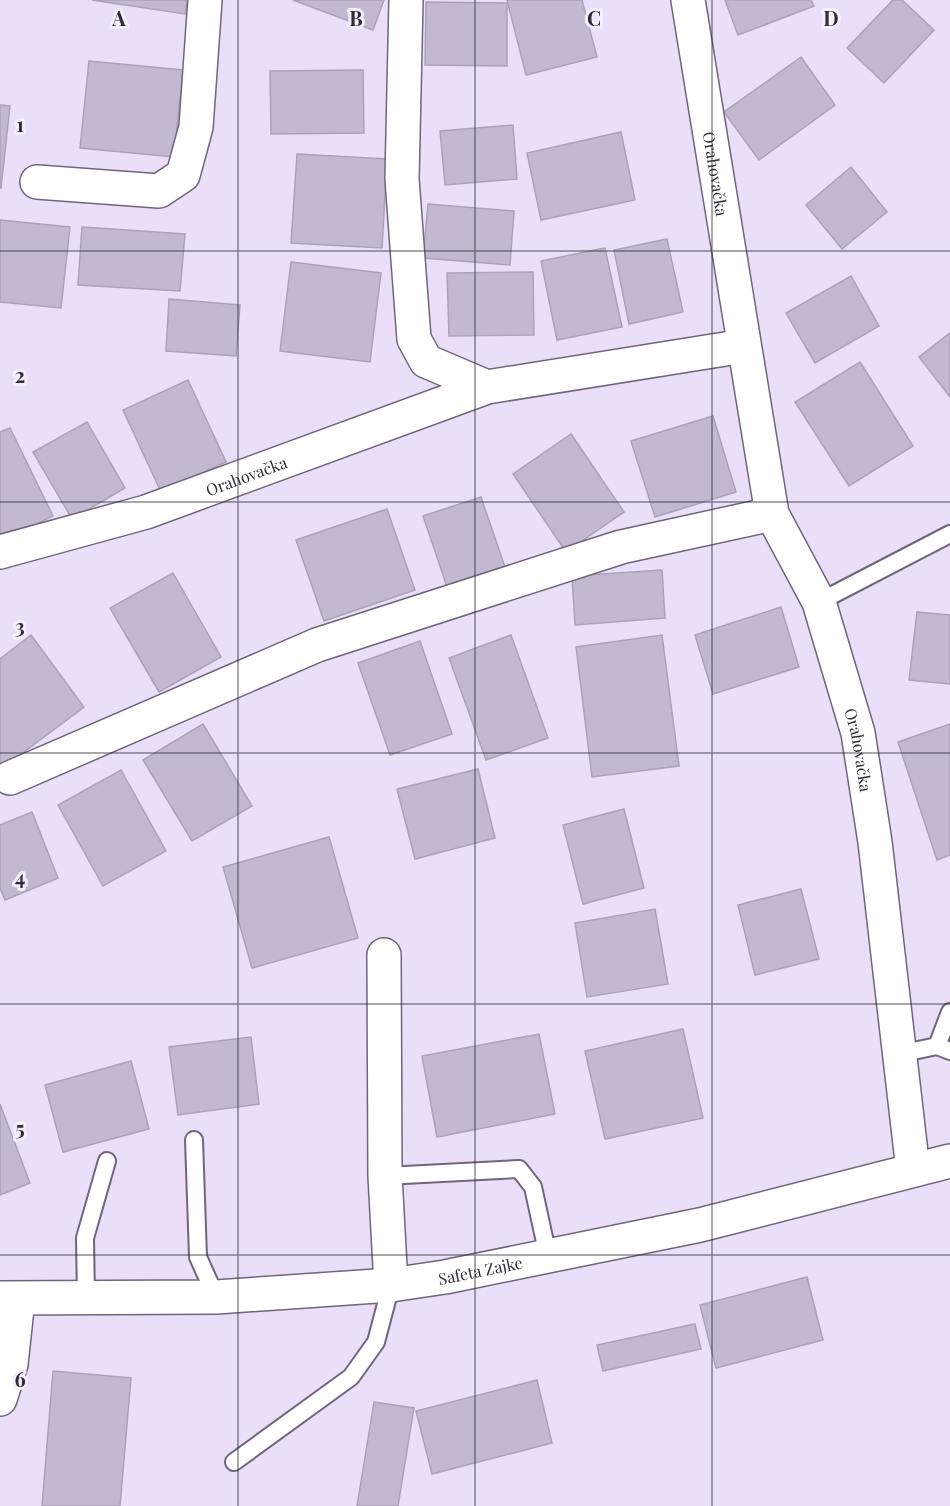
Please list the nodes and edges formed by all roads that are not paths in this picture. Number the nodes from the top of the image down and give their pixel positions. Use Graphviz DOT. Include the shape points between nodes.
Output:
graph roads {
  1 [pos="205,0"];
  2 [pos="406,0"];
  3 [pos="688,0"];
  4 [pos="37,182"];
  5 [pos="744,346"];
  6 [pos="487,387"];
  7 [pos="772,514"];
  8 [pos="950,534"];
  9 [pos="0,552"];
  10 [pos="819,602"];
  11 [pos="10,778"];
  12 [pos="384,955"];
  13 [pos="950,1012"];
  14 [pos="944,1048"];
  15 [pos="899,1054"];
  16 [pos="194,1140"];
  17 [pos="107,1161"];
  18 [pos="950,1161"];
  19 [pos="913,1170"];
  20 [pos="385,1176"];
  21 [pos="548,1256"];
  22 [pos="391,1285"];
  23 [pos="216,1298"];
  24 [pos="9,1299"];
  25 [pos="86,1300"];
  26 [pos="0,1399"];
  27 [pos="234,1462"];
  1 -- 4 [label="street" via="196,127 183,175 159,191"];
  2 -- 6 [label="street" via="402,179 414,339 426,361"];
  3 -- 5 [label="street, Orahovačka"];
  5 -- 6 [label="street, Orahovačka"];
  5 -- 7 [label="street, Orahovačka"];
  6 -- 9 [label="street, Orahovačka" via="146,513"];
  7 -- 10 [label="street, Orahovačka"];
  7 -- 11 [label="street" via="621,547 317,645"];
  8 -- 10 [label="lane"];
  10 -- 15 [label="street, Orahovačka" via="858,733 875,842"];
  12 -- 20 [label="street"];
  13 -- 14 [label="lane"];
  14 -- 15 [label="lane"];
  15 -- 19 [label="street, Orahovačka"];
  16 -- 23 [label="lane" via="198,1257"];
  17 -- 25 [label="lane" via="85,1238"];
  18 -- 19 [label="street, Safeta Zajke"];
  19 -- 21 [label="street, Safeta Zajke" via="700,1225"];
  20 -- 21 [label="lane" via="519,1169 533,1187"];
  20 -- 22 [label="street"];
  21 -- 22 [label="street, Safeta Zajke"];
  22 -- 23 [label="street, Safeta Zajke"];
  22 -- 27 [label="lane" via="376,1342 351,1377"];
  23 -- 25 [label="street, Safeta Zajke"];
  24 -- 25 [label="street, Safeta Zajke"];
  24 -- 26 [label="street" via="11,1364"];
}
